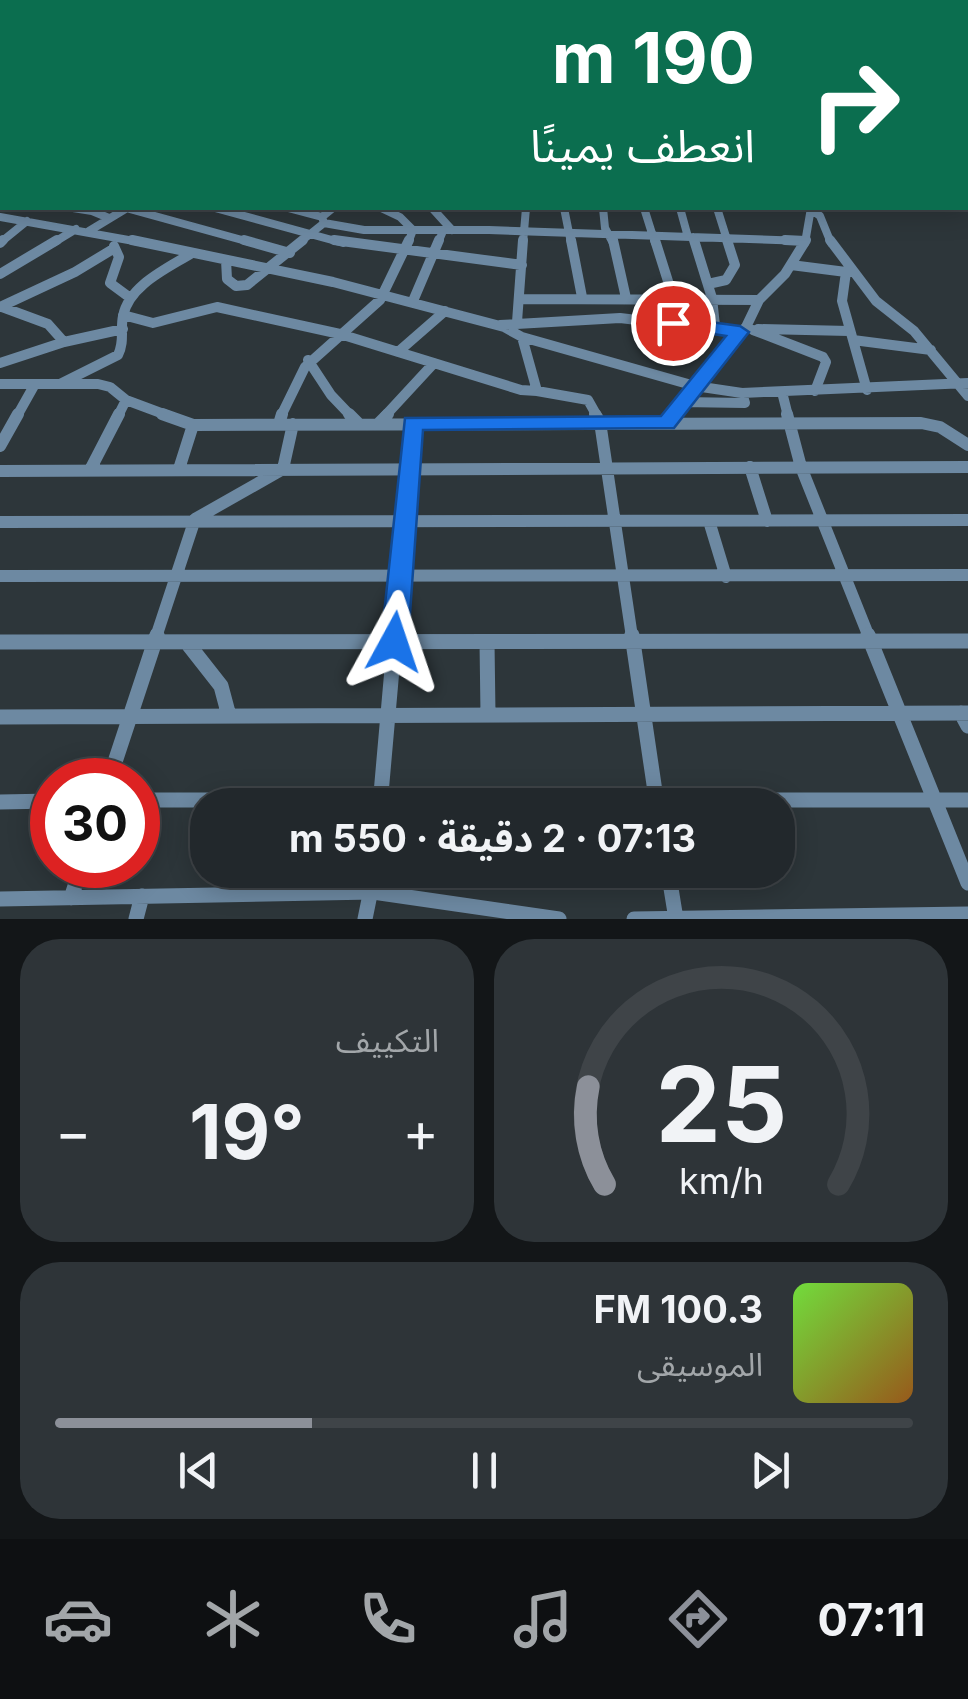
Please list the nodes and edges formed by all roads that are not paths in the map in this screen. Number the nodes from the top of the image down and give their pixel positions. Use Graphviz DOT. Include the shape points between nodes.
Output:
graph roads {
  1 [pos="101,0"];
  2 [pos="126,0"];
  3 [pos="94,210"];
  4 [pos="123,210"];
  5 [pos="134,210"];
  6 [pos="223,210"];
  7 [pos="294,210"];
  8 [pos="332,210"];
  9 [pos="386,210"];
  10 [pos="433,210"];
  11 [pos="526,210"];
  12 [pos="564,210"];
  13 [pos="603,210"];
  14 [pos="645,210"];
  15 [pos="681,210"];
  16 [pos="718,210"];
  17 [pos="811,210"];
  18 [pos="813,210"];
  19 [pos="0,217"];
  20 [pos="251,217"];
  21 [pos="109,218"];
  22 [pos="323,220"];
  23 [pos="27,222"];
  24 [pos="76,229"];
  25 [pos="412,230"];
  26 [pos="448,230"];
  27 [pos="89,231"];
  28 [pos="525,232"];
  29 [pos="568,232"];
  30 [pos="611,233"];
  31 [pos="110,234"];
  32 [pos="224,234"];
  33 [pos="654,234"];
  34 [pos="310,236"];
  35 [pos="691,236"];
  36 [pos="726,238"];
  37 [pos="0,242"];
  38 [pos="804,243"];
  39 [pos="831,244"];
  40 [pos="113,249"];
  41 [pos="192,253"];
  42 [pos="290,253"];
  43 [pos="403,254"];
  44 [pos="433,256"];
  45 [pos="226,260"];
  46 [pos="791,264"];
  47 [pos="522,265"];
  48 [pos="268,270"];
  49 [pos="849,272"];
  50 [pos="0,274"];
  51 [pos="708,284"];
  52 [pos="383,293"];
  53 [pos="130,297"];
  54 [pos="582,297"];
  55 [pos="673,297"];
  56 [pos="519,298"];
  57 [pos="626,298"];
  58 [pos="712,298"];
  59 [pos="760,300"];
  60 [pos="413,302"];
  61 [pos="1,307"];
  62 [pos="445,311"];
  63 [pos="123,315"];
  64 [pos="517,322"];
  65 [pos="500,324"];
  66 [pos="714,326"];
  67 [pos="123,329"];
  68 [pos="746,330"];
  69 [pos="340,334"];
  70 [pos="851,335"];
  71 [pos="522,337"];
  72 [pos="64,342"];
  73 [pos="931,350"];
  74 [pos="398,352"];
  75 [pos="308,360"];
  76 [pos="0,363"];
  77 [pos="434,363"];
  78 [pos="1,382"];
  79 [pos="964,383"];
  80 [pos="35,384"];
  81 [pos="60,384"];
  82 [pos="695,386"];
  83 [pos="868,390"];
  84 [pos="536,391"];
  85 [pos="815,391"];
  86 [pos="782,392"];
  87 [pos="742,393"];
  88 [pos="968,396"];
  89 [pos="126,400"];
  90 [pos="682,402"];
  91 [pos="600,422"];
  92 [pos="788,422"];
  93 [pos="358,423"];
  94 [pos="379,423"];
  95 [pos="412,423"];
  96 [pos="667,423"];
  97 [pos="6,424"];
  98 [pos="286,424"];
  99 [pos="193,425"];
  100 [pos="968,445"];
  101 [pos="0,446"];
  102 [pos="750,467"];
  103 [pos="801,467"];
  104 [pos="409,468"];
  105 [pos="607,468"];
  106 [pos="968,468"];
  107 [pos="179,469"];
  108 [pos="284,469"];
  109 [pos="90,470"];
  110 [pos="0,472"];
  111 [pos="195,519"];
  112 [pos="406,519"];
  113 [pos="614,520"];
  114 [pos="823,520"];
  115 [pos="968,520"];
  116 [pos="710,521"];
  117 [pos="767,521"];
  118 [pos="0,522"];
  119 [pos="968,575"];
  120 [pos="0,576"];
  121 [pos="176,576"];
  122 [pos="400,576"];
  123 [pos="622,576"];
  124 [pos="726,577"];
  125 [pos="846,577"];
  126 [pos="968,641"];
  127 [pos="0,642"];
  128 [pos="157,642"];
  129 [pos="394,642"];
  130 [pos="487,642"];
  131 [pos="870,642"];
  132 [pos="632,643"];
  133 [pos="188,644"];
  134 [pos="898,712"];
  135 [pos="389,714"];
  136 [pos="488,714"];
  137 [pos="645,715"];
  138 [pos="230,716"];
  139 [pos="129,717"];
  140 [pos="0,718"];
  141 [pos="966,718"];
  142 [pos="117,758"];
  143 [pos="381,788"];
  144 [pos="655,788"];
  145 [pos="160,800"];
  146 [pos="190,800"];
  147 [pos="968,800"];
  148 [pos="30,801"];
  149 [pos="935,801"];
  150 [pos="0,802"];
  151 [pos="795,803"];
  152 [pos="968,883"];
  153 [pos="75,888"];
  154 [pos="373,888"];
  155 [pos="671,888"];
  156 [pos="373,892"];
  157 [pos="142,896"];
  158 [pos="72,898"];
  159 [pos="0,899"];
  160 [pos="968,914"];
  161 [pos="676,917"];
  162 [pos="136,919"];
  163 [pos="365,919"];
  164 [pos="559,919"];
  165 [pos="634,919"];
  1 -- 2 [label="street"];
  3 -- 21 [label="street"];
  4 -- 21 [label="street"];
  5 -- 32 [label="street"];
  6 -- 20 [label="street"];
  7 -- 22 [label="street"];
  8 -- 22 [label="street"];
  9 -- 25 [label="street"];
  10 -- 26 [label="street"];
  11 -- 28 [label="street"];
  12 -- 29 [label="street"];
  13 -- 30 [label="street"];
  14 -- 33 [label="street"];
  15 -- 35 [label="street"];
  16 -- 36 [label="street"];
  17 -- 38 [label="street"];
  18 -- 39 [label="street"];
  19 -- 23 [label="street"];
  20 -- 32 [label="street"];
  20 -- 34 [label="street"];
  21 -- 27 [label="street"];
  22 -- 25 [label="street" via="364,230"];
  22 -- 34 [label="street"];
  23 -- 24 [label="street"];
  23 -- 37 [label="street"];
  24 -- 27 [label="street"];
  24 -- 50 [label="street"];
  25 -- 26 [label="street"];
  25 -- 43 [label="street"];
  26 -- 28 [label="street"];
  26 -- 44 [label="street"];
  27 -- 31 [label="street"];
  28 -- 29 [label="street"];
  28 -- 47 [label="street"];
  29 -- 30 [label="street"];
  29 -- 54 [label="street"];
  30 -- 33 [label="street"];
  30 -- 57 [label="street"];
  31 -- 40 [label="street"];
  31 -- 41 [label="street"];
  32 -- 42 [label="street"];
  33 -- 35 [label="street"];
  33 -- 55 [label="street"];
  34 -- 42 [label="street"];
  34 -- 43 [label="street"];
  35 -- 36 [label="street"];
  35 -- 51 [label="street"];
  36 -- 38 [label="street"];
  36 -- 51 [label="street" via="735,257 731,274"];
  38 -- 39 [label="street"];
  38 -- 46 [label="street"];
  39 -- 49 [label="street"];
  40 -- 53 [label="street" via="119,257 110,283"];
  40 -- 61 [label="street"];
  41 -- 45 [label="street"];
  41 -- 53 [label="street"];
  42 -- 48 [label="street"];
  43 -- 44 [label="street"];
  43 -- 52 [label="street"];
  44 -- 47 [label="street"];
  44 -- 60 [label="street"];
  45 -- 48 [label="street"];
  45 -- 48 [label="street" via="227,278 236,286"];
  46 -- 49 [label="street"];
  46 -- 59 [label="street"];
  47 -- 56 [label="street"];
  48 -- 52 [label="street"];
  49 -- 70 [label="street" via="842,301"];
  49 -- 73 [label="street"];
  51 -- 58 [label="street"];
  52 -- 60 [label="street"];
  52 -- 69 [label="street"];
  53 -- 63 [label="street"];
  54 -- 56 [label="street"];
  54 -- 57 [label="street"];
  55 -- 57 [label="street"];
  55 -- 58 [label="street"];
  56 -- 64 [label="street"];
  58 -- 59 [label="street"];
  58 -- 66 [label="street"];
  59 -- 68 [label="street"];
  60 -- 62 [label="street"];
  61 -- 72 [label="street" via="48,324"];
  62 -- 65 [label="street"];
  62 -- 74 [label="street"];
  63 -- 67 [label="street"];
  63 -- 69 [label="street" via="153,322 217,306"];
  64 -- 65 [label="street"];
  64 -- 66 [label="street"];
  65 -- 71 [label="street"];
  66 -- 68 [label="street"];
  67 -- 72 [label="street"];
  67 -- 81 [label="street" via="118,356"];
  68 -- 70 [label="street"];
  68 -- 82 [label="street"];
  68 -- 85 [label="street" via="823,357"];
  69 -- 74 [label="street"];
  69 -- 75 [label="street"];
  70 -- 73 [label="street"];
  70 -- 83 [label="street"];
  71 -- 82 [label="street"];
  71 -- 84 [label="street"];
  72 -- 76 [label="street"];
  73 -- 79 [label="street"];
  74 -- 77 [label="street"];
  75 -- 93 [label="street"];
  75 -- 98 [label="street" via="289,388"];
  77 -- 84 [label="street"];
  77 -- 94 [label="street"];
  78 -- 80 [label="street"];
  79 -- 83 [label="street"];
  79 -- 88 [label="street"];
  80 -- 81 [label="street"];
  80 -- 97 [label="street"];
  81 -- 89 [label="street" via="110,387"];
  82 -- 87 [label="street"];
  82 -- 90 [label="street"];
  83 -- 85 [label="street"];
  84 -- 91 [label="street" via="588,400"];
  85 -- 86 [label="street"];
  86 -- 87 [label="street"];
  86 -- 92 [label="street"];
  87 -- 90 [label="street" via="745,404"];
  89 -- 99 [label="street"];
  89 -- 109 [label="street"];
  90 -- 96 [label="street"];
  91 -- 95 [label="street"];
  91 -- 96 [label="street"];
  91 -- 105 [label="street"];
  92 -- 96 [label="street"];
  92 -- 100 [label="street" via="930,424"];
  92 -- 103 [label="street"];
  93 -- 94 [label="street"];
  93 -- 98 [label="street"];
  94 -- 95 [label="street"];
  95 -- 104 [label="street"];
  97 -- 101 [label="street"];
  98 -- 99 [label="street"];
  98 -- 108 [label="street"];
  99 -- 107 [label="street"];
  102 -- 103 [label="street"];
  102 -- 105 [label="street"];
  102 -- 117 [label="street"];
  103 -- 106 [label="street"];
  103 -- 114 [label="street"];
  104 -- 105 [label="street"];
  104 -- 108 [label="street"];
  104 -- 112 [label="street"];
  105 -- 113 [label="street"];
  107 -- 108 [label="street"];
  107 -- 109 [label="street"];
  108 -- 111 [label="street"];
  109 -- 110 [label="street"];
  111 -- 112 [label="street"];
  111 -- 118 [label="street"];
  111 -- 121 [label="street"];
  112 -- 113 [label="street"];
  112 -- 122 [label="street"];
  113 -- 116 [label="street"];
  113 -- 123 [label="street"];
  114 -- 115 [label="street"];
  114 -- 117 [label="street"];
  114 -- 125 [label="street"];
  116 -- 117 [label="street"];
  116 -- 124 [label="street"];
  119 -- 125 [label="street"];
  120 -- 121 [label="street"];
  121 -- 122 [label="street"];
  121 -- 128 [label="street"];
  122 -- 123 [label="street"];
  122 -- 129 [label="street"];
  123 -- 124 [label="street"];
  123 -- 132 [label="street"];
  124 -- 125 [label="street"];
  125 -- 131 [label="street"];
  126 -- 131 [label="street"];
  127 -- 128 [label="street"];
  128 -- 133 [label="street"];
  128 -- 139 [label="street"];
  129 -- 130 [label="street"];
  129 -- 133 [label="street"];
  129 -- 135 [label="street"];
  130 -- 132 [label="street"];
  130 -- 136 [label="street"];
  131 -- 132 [label="street"];
  131 -- 134 [label="street"];
  132 -- 137 [label="street"];
  133 -- 138 [label="street" via="221,686"];
  134 -- 137 [label="street"];
  134 -- 141 [label="street"];
  134 -- 149 [label="street"];
  135 -- 136 [label="street"];
  135 -- 138 [label="street"];
  135 -- 143 [label="street"];
  136 -- 137 [label="street"];
  137 -- 144 [label="street"];
  138 -- 139 [label="street"];
  139 -- 140 [label="street"];
  139 -- 142 [label="street"];
  145 -- 146 [label="street"];
  147 -- 149 [label="street"];
  148 -- 150 [label="street"];
  149 -- 151 [label="street"];
  149 -- 152 [label="street"];
  153 -- 158 [label="street"];
  154 -- 156 [label="street"];
  155 -- 161 [label="street"];
  156 -- 157 [label="street"];
  156 -- 163 [label="street"];
  156 -- 164 [label="street"];
  157 -- 158 [label="street"];
  157 -- 162 [label="street"];
  158 -- 159 [label="street"];
  160 -- 161 [label="street"];
  161 -- 165 [label="street"];
}
